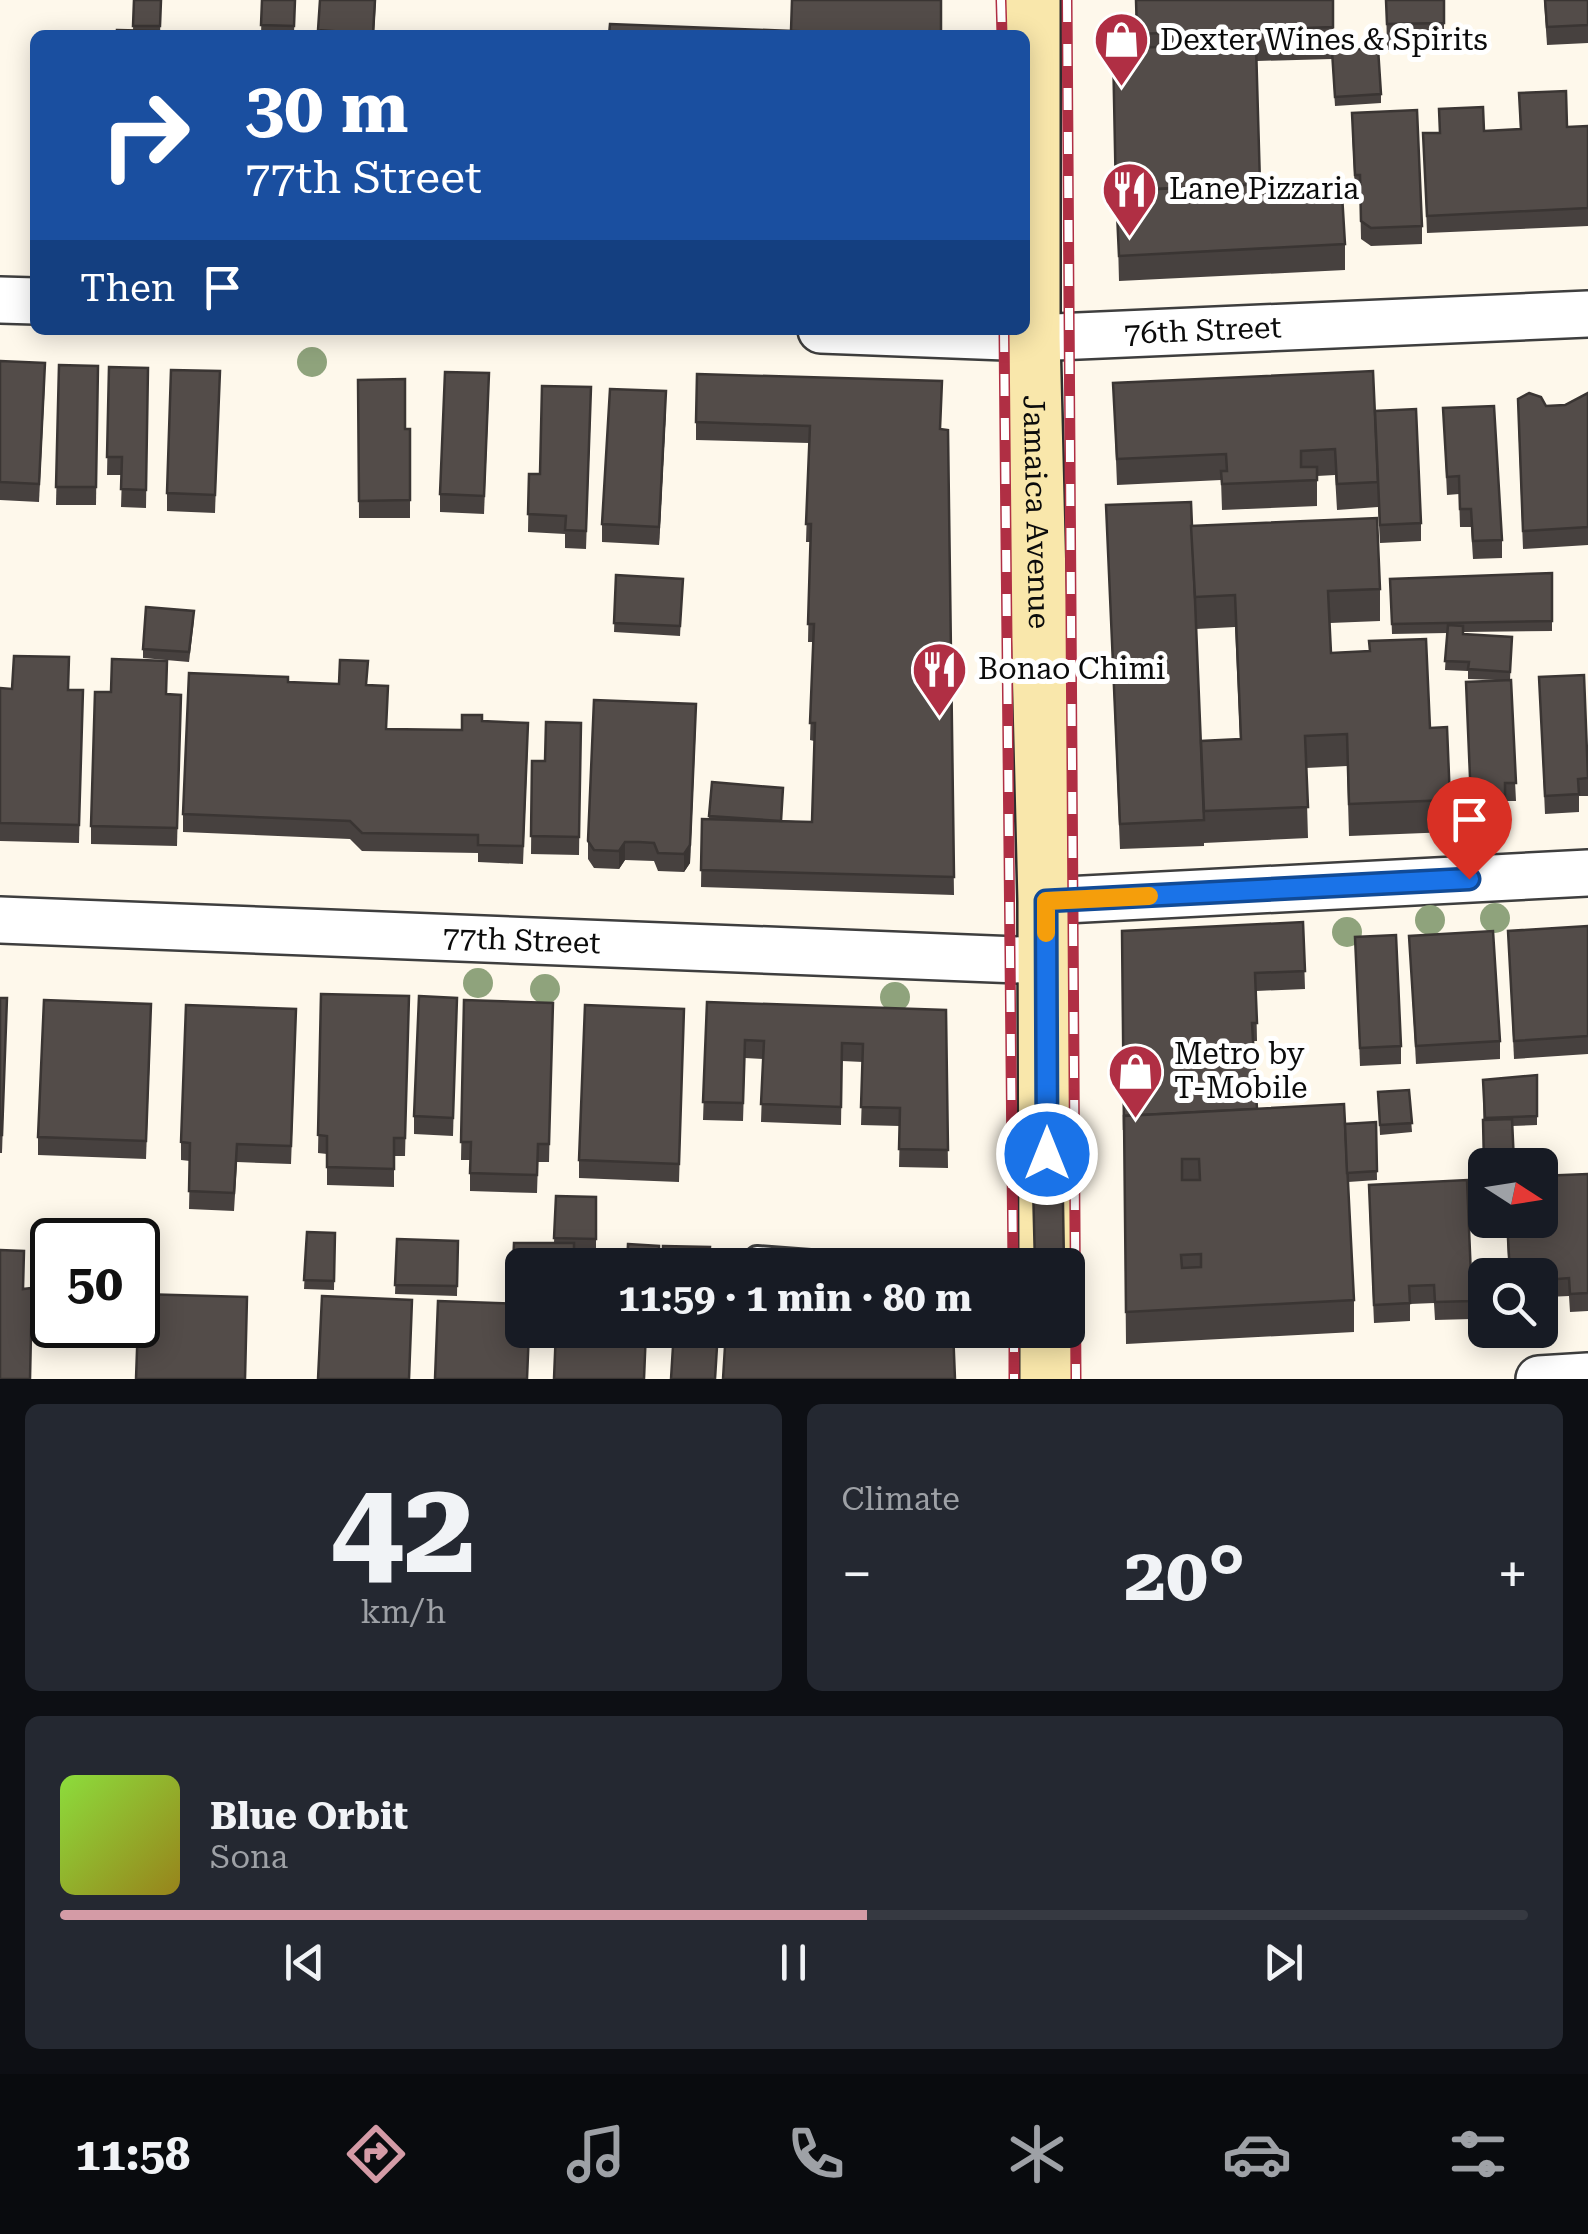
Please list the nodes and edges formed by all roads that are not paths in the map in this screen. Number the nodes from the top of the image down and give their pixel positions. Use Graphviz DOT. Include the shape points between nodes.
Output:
graph roads {
  1 [pos="1032,0"];
  2 [pos="0,300"];
  3 [pos="30,301"];
  4 [pos="1588,314"];
  5 [pos="953,335"];
  6 [pos="1032,338"];
  7 [pos="1588,872"];
  8 [pos="1046,901"];
  9 [pos="0,920"];
  10 [pos="1046,961"];
  11 [pos="1047,1248"];
  12 [pos="1048,1348"];
  13 [pos="1588,1376"];
  14 [pos="1048,1379"];
  15 [pos="1539,1379"];
  1 -- 6 [label="main road, Jamaica Avenue"];
  2 -- 3 [label="street"];
  4 -- 6 [label="street, 76th Street"];
  5 -- 6 [label="street, 76th Street"];
  6 -- 8 [label="main road, Jamaica Avenue"];
  7 -- 8 [label="street"];
  8 -- 10 [label="main road, Jamaica Avenue"];
  9 -- 10 [label="street, 77th Street"];
  10 -- 11 [label="main road, Jamaica Avenue"];
  12 -- 14 [label="main road"];
  13 -- 15 [label="street"];
}
